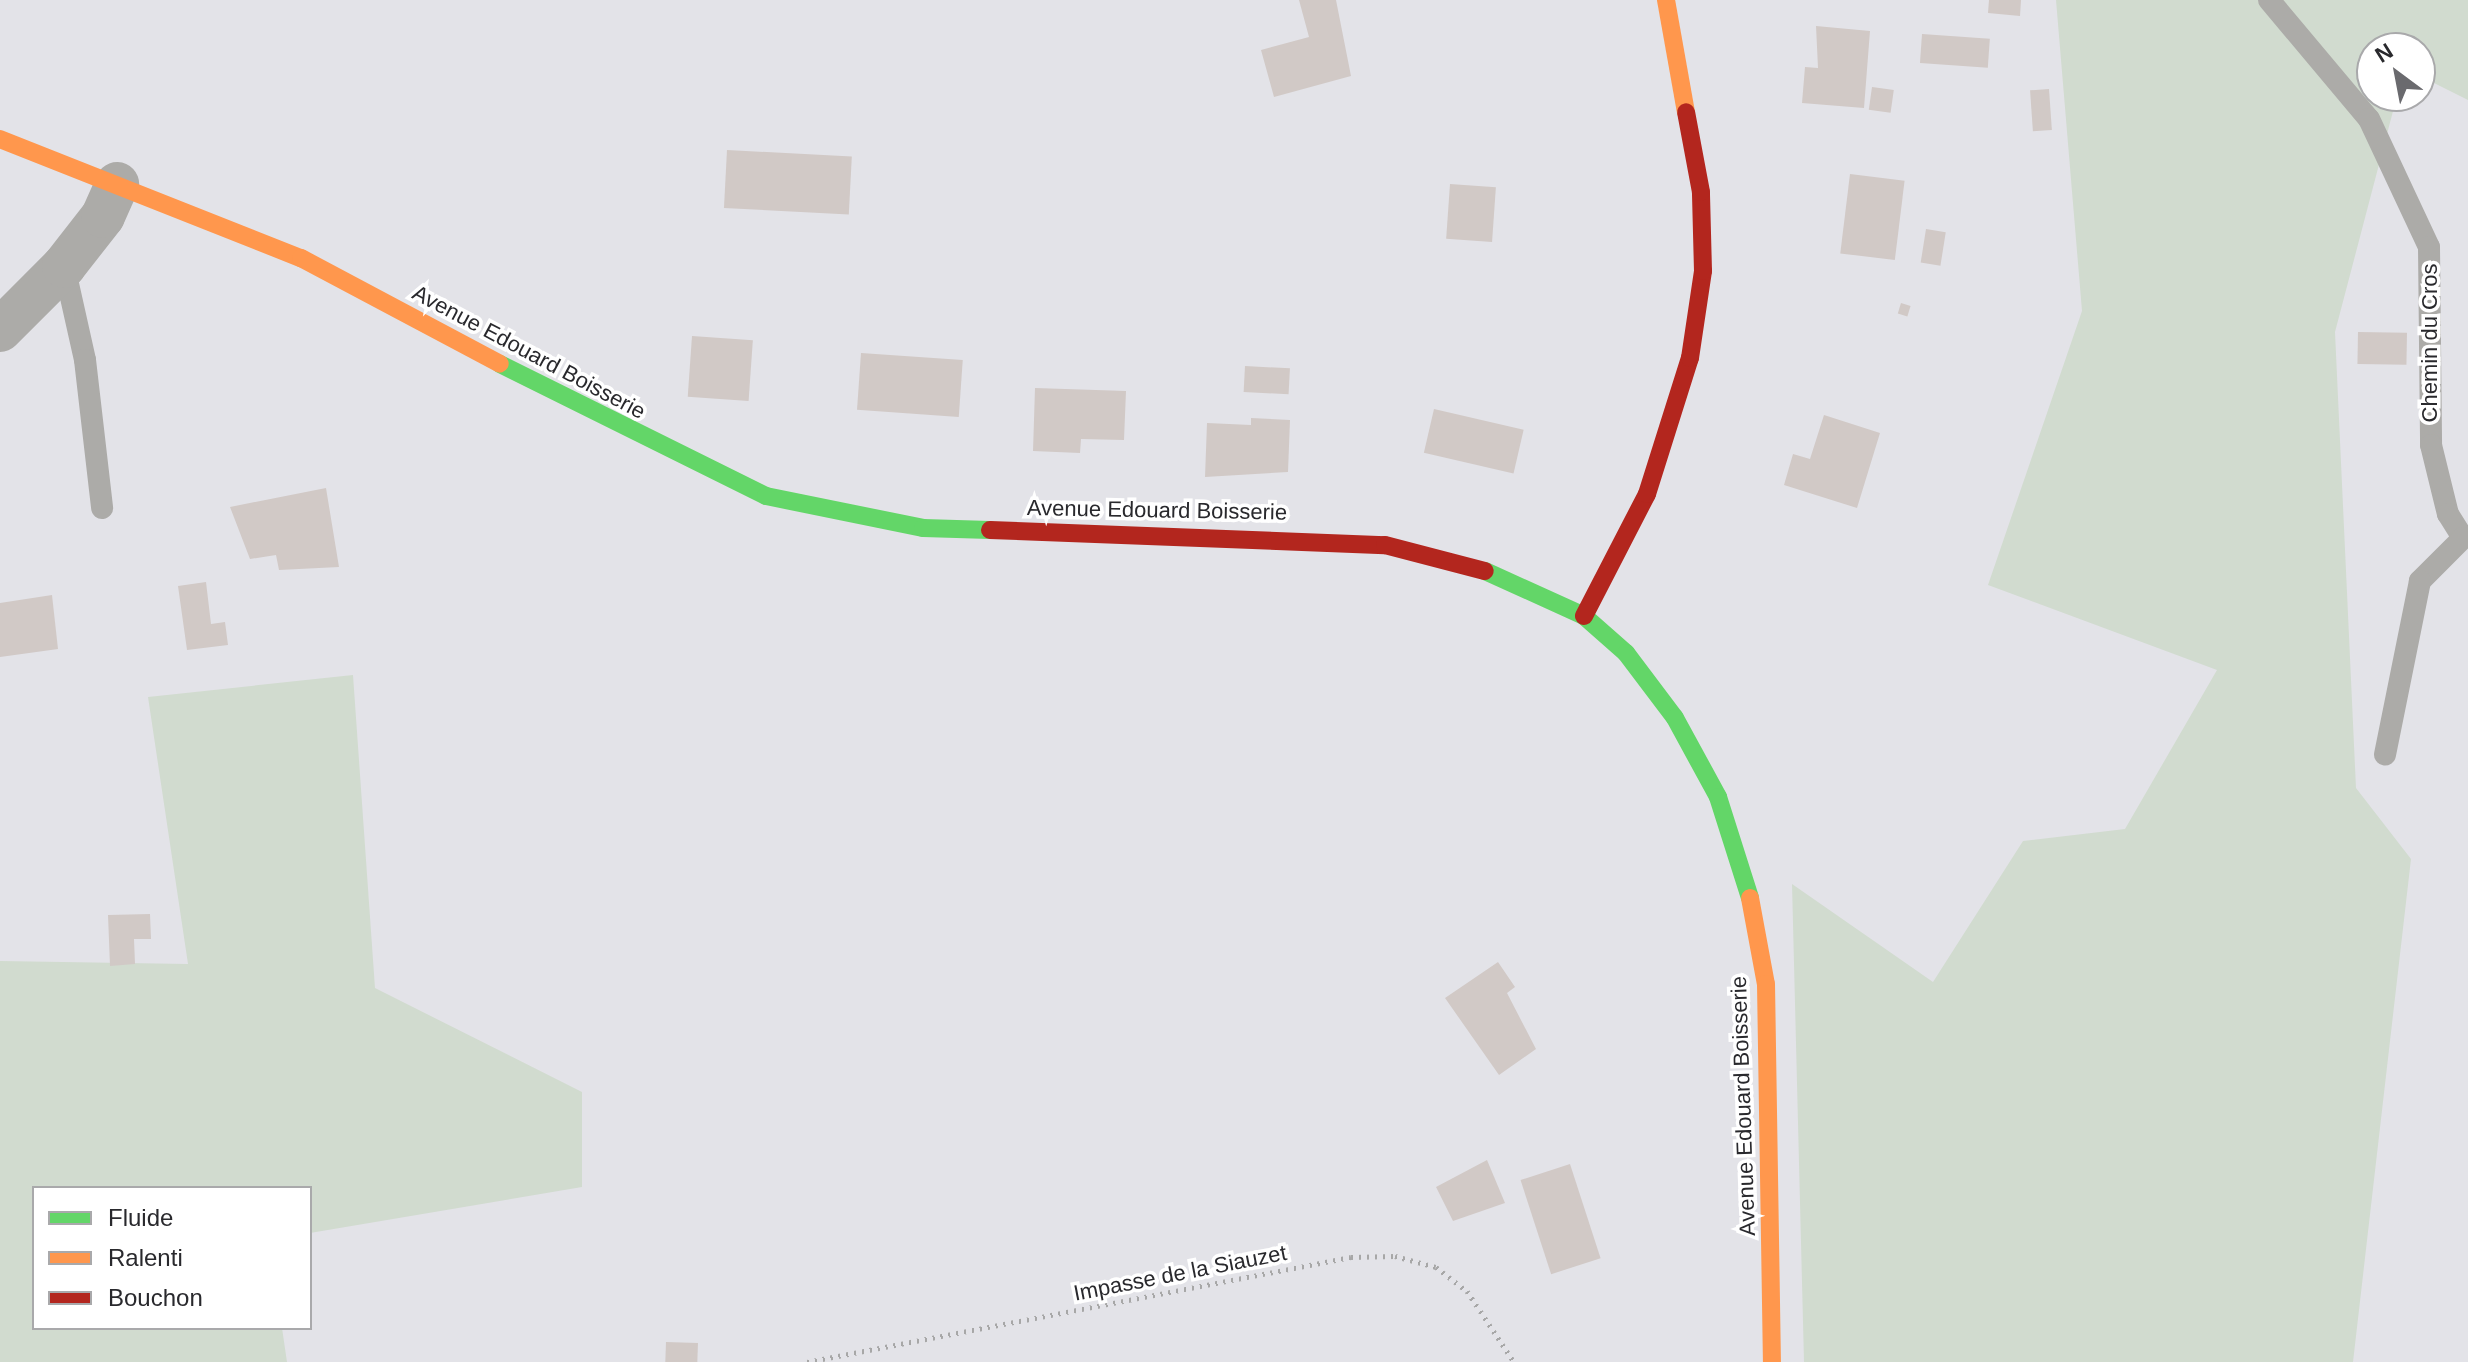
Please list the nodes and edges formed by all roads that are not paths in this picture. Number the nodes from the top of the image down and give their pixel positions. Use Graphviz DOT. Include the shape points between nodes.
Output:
graph roads {
  1 [pos="1666,0"];
  2 [pos="2269,0"];
  3 [pos="0,139"];
  4 [pos="117,184"];
  5 [pos="64,266"];
  6 [pos="0,330"];
  7 [pos="102,508"];
  8 [pos="1584,616"];
  9 [pos="2385,754"];
  10 [pos="1772,1362"];
  1 -- 8 [label="street" via="1701,192 1703,271 1690,358 1647,494"];
  2 -- 9 [label="lane, Chemin du Cros" via="2369,119 2429,247 2431,445 2448,514 2463,538 2420,581"];
  3 -- 4 [label="street, Avenue Edouard Boisserie"];
  4 -- 5 [label="street" via="103,216"];
  4 -- 8 [label="street, Avenue Edouard Boisserie" via="301,258 645,442 766,496 923,528 1385,545 1462,561"];
  5 -- 6 [label="street"];
  5 -- 7 [label="lane" via="85,360"];
  8 -- 10 [label="street, Avenue Edouard Boisserie" via="1626,653 1675,718 1718,797 1747,884 1766,984"];
}
